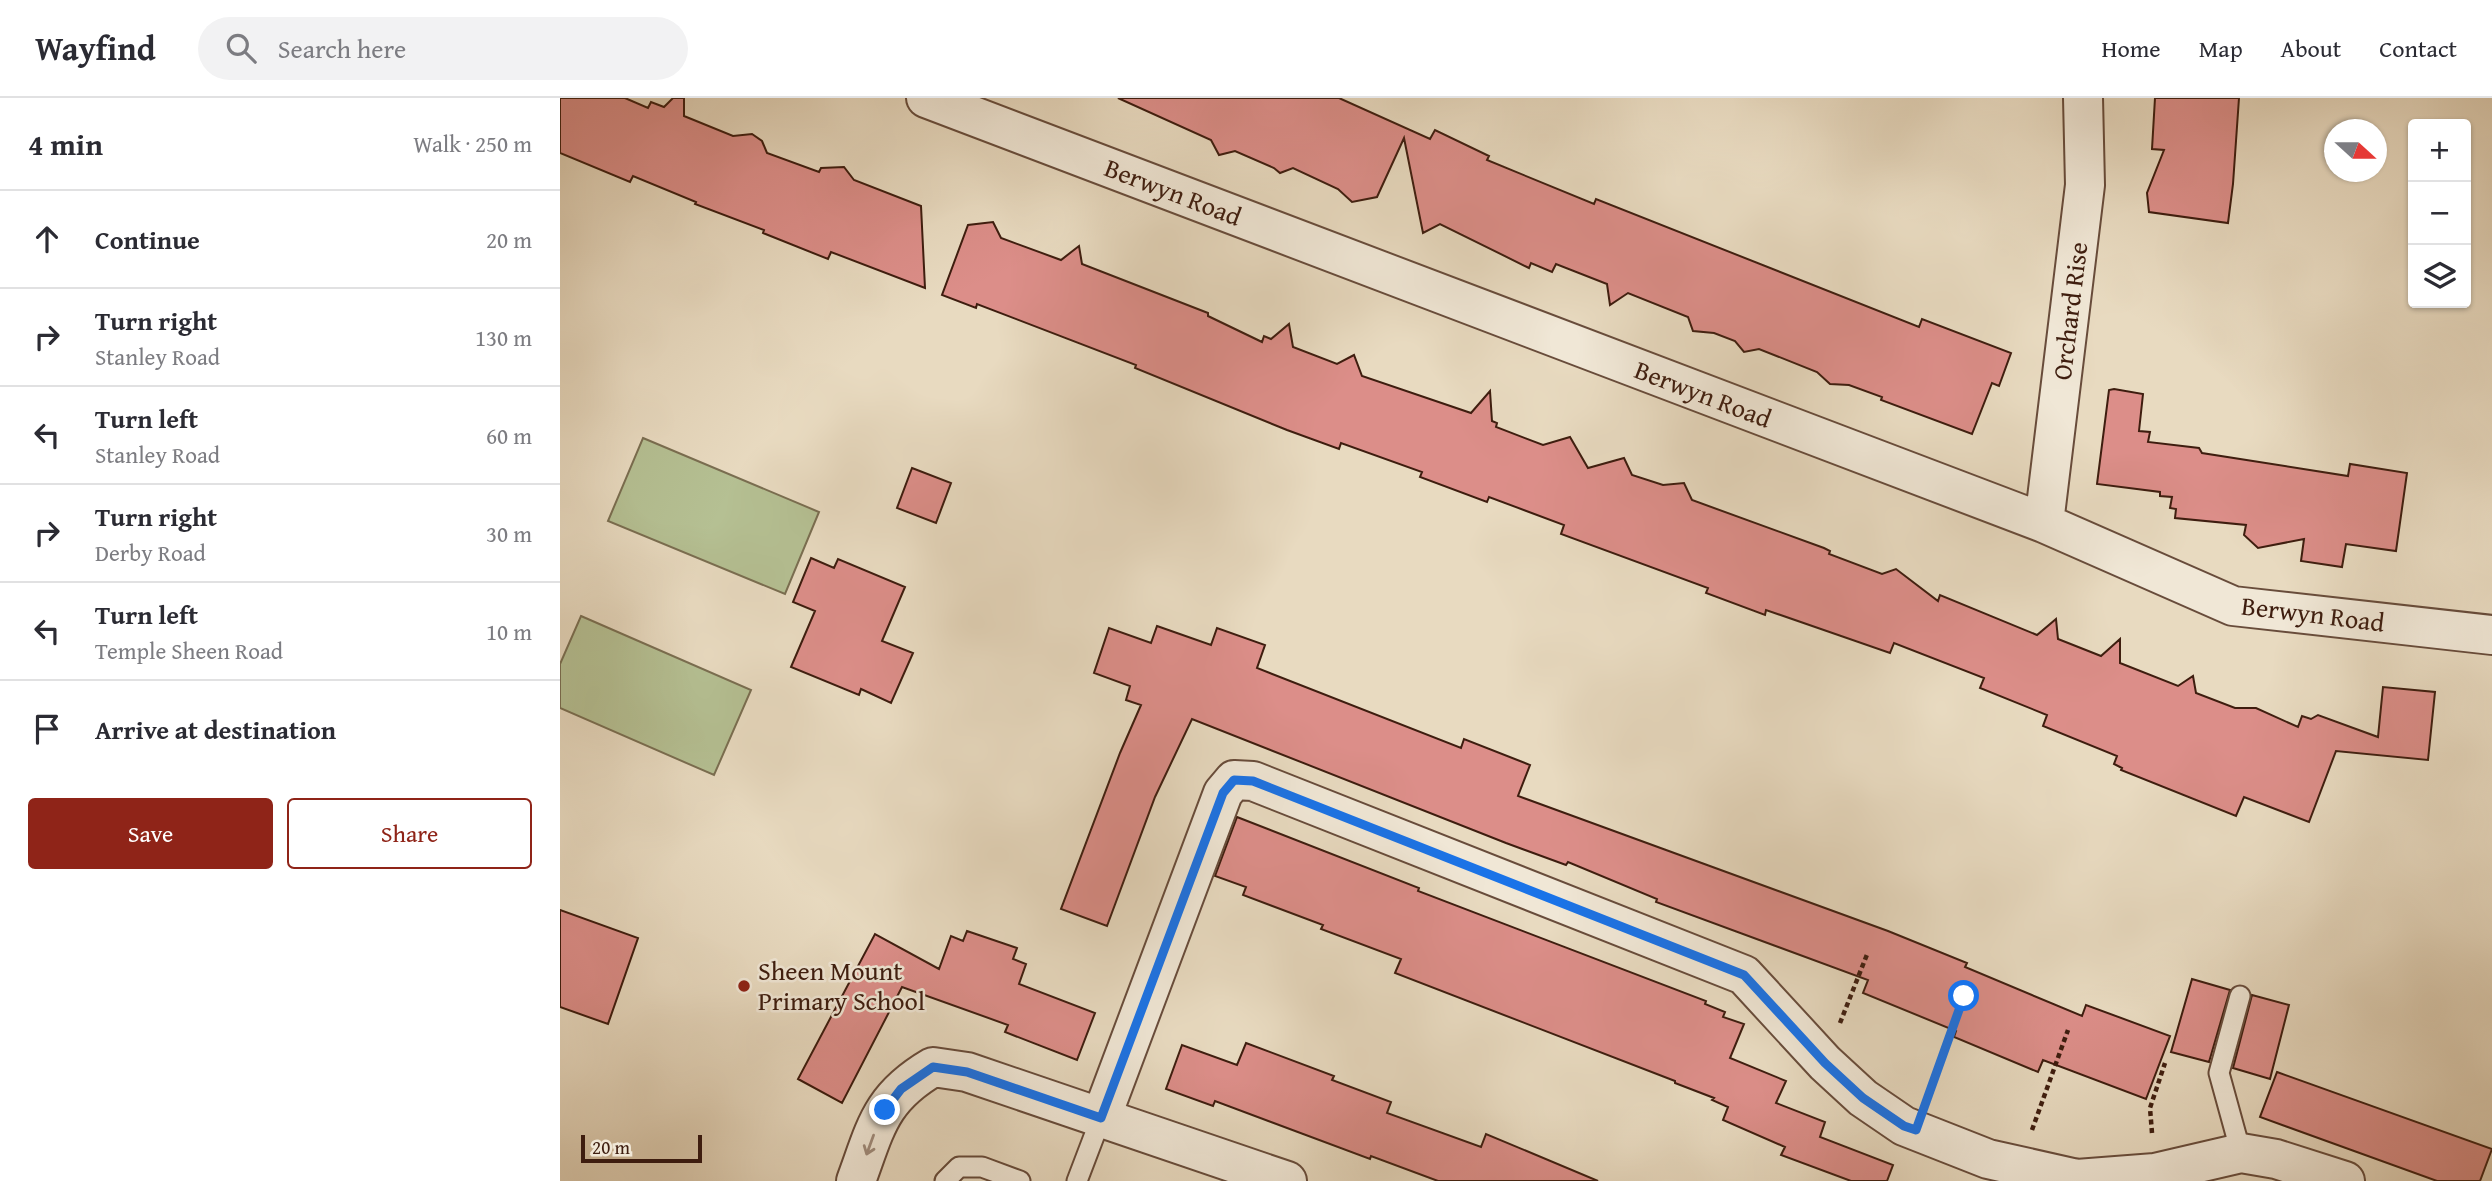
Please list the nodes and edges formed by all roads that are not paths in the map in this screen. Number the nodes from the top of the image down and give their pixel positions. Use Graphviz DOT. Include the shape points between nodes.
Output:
graph roads {
  1 [pos="926,98"];
  2 [pos="2083,98"];
  3 [pos="2045,523"];
  4 [pos="2492,635"];
  5 [pos="2240,996"];
  6 [pos="1101,1118"];
  7 [pos="2241,1153"];
  8 [pos="856,1181"];
  9 [pos="945,1181"];
  10 [pos="1020,1181"];
  11 [pos="1077,1181"];
  12 [pos="1287,1181"];
  13 [pos="2345,1181"];
  1 -- 3 [label="street, Berwyn Road"];
  2 -- 3 [label="street, Orchard Rise" via="2085,185"];
  3 -- 4 [label="street, Berwyn Road" via="2233,606"];
  5 -- 7 [label="lane" via="2219,1073"];
  6 -- 7 [label="street" via="1223,793 1234,780 1253,781 1744,975 1863,1098 1904,1126 1988,1159 2077,1179 2155,1172"];
  6 -- 8 [label="street, one-way" via="967,1072 933,1067 901,1089 885,1110"];
  6 -- 11 [label="lane"];
  6 -- 12 [label="street"];
  7 -- 13 [label="street" via="2276,1158"];
  9 -- 10 [label="lane" via="958,1167 982,1167"];
}
